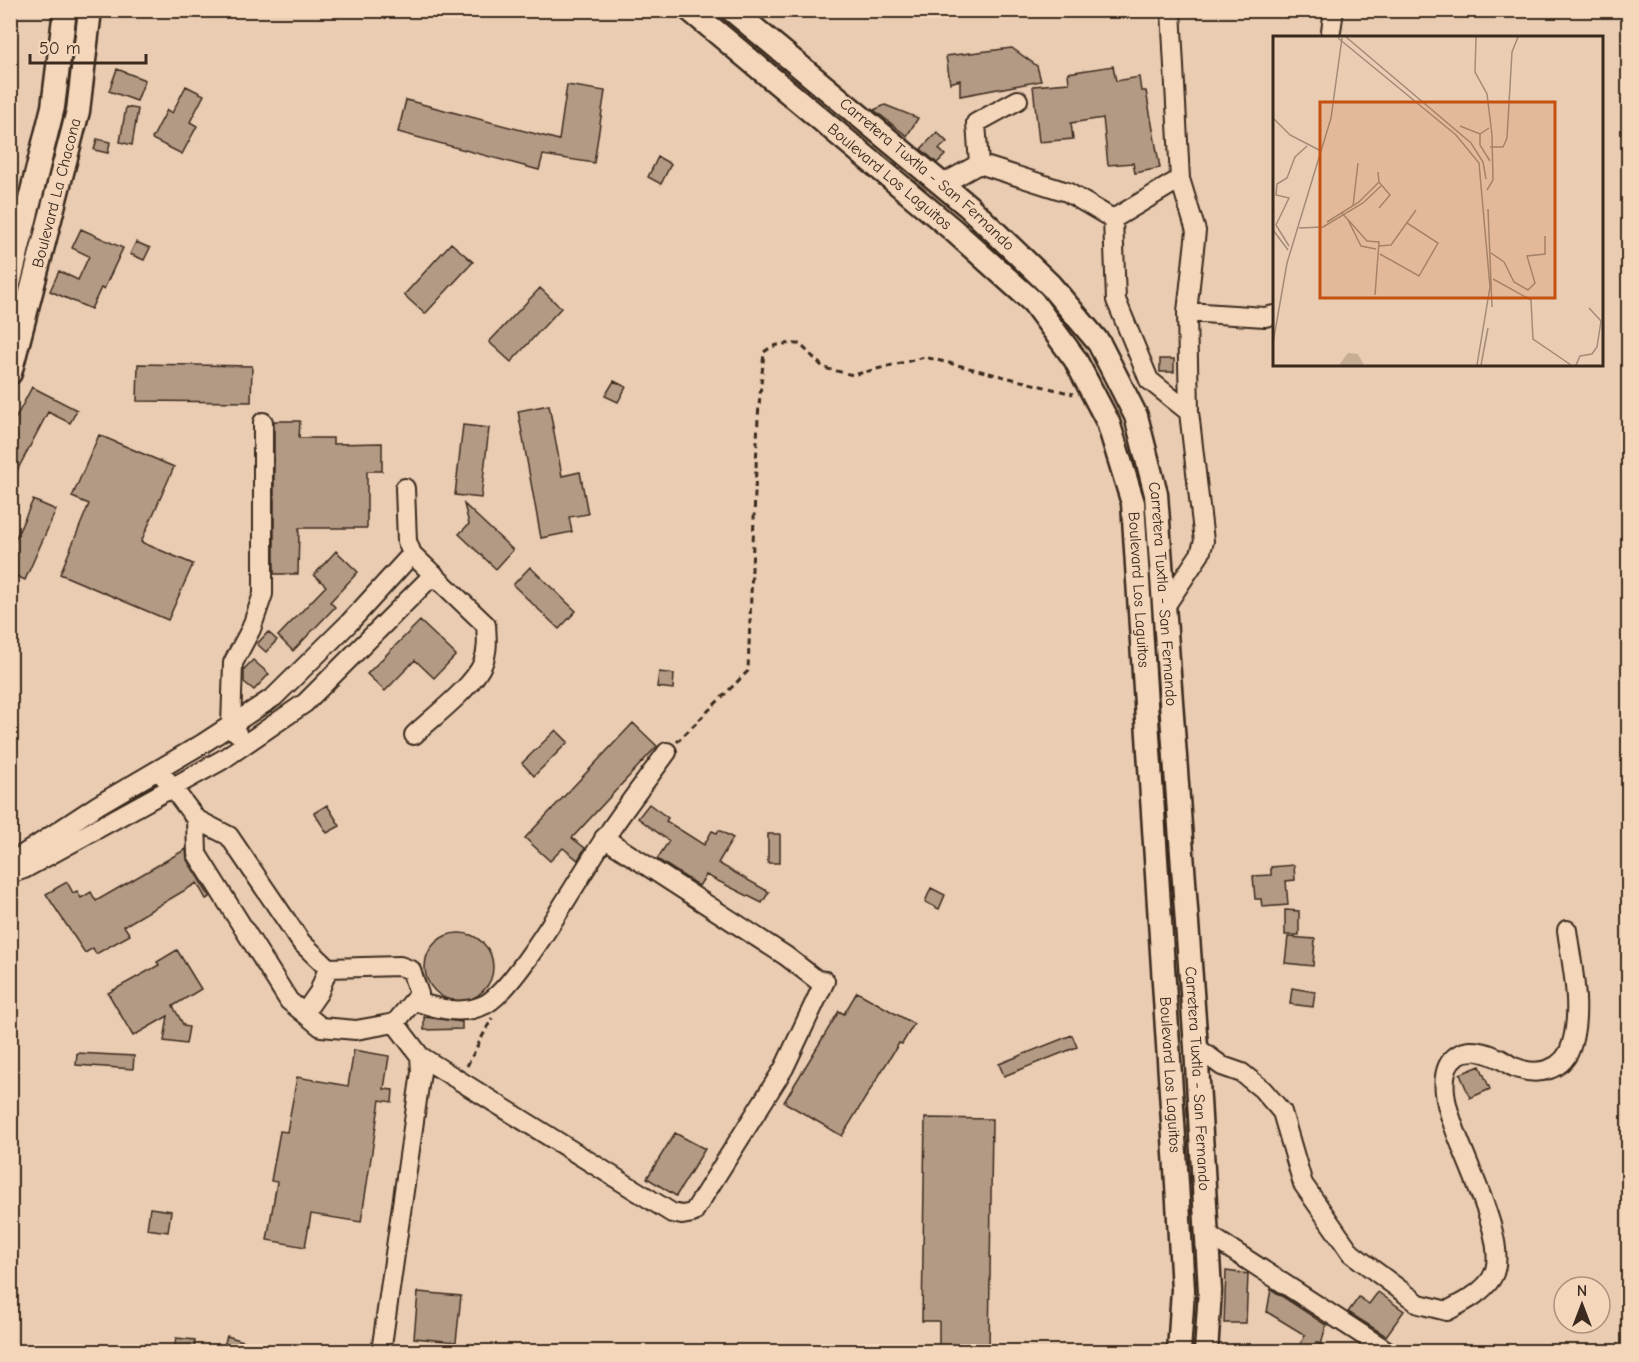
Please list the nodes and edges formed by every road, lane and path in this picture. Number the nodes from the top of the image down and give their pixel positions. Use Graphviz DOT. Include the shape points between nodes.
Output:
graph roads {
  1 [pos="65,10"];
  2 [pos="90,10"];
  3 [pos="690,10"];
  4 [pos="732,10"];
  5 [pos="1171,10"];
  6 [pos="1334,10"];
  7 [pos="1330,36"];
  8 [pos="1018,100"];
  9 [pos="979,164"];
  10 [pos="1180,179"];
  11 [pos="941,185"];
  12 [pos="1113,219"];
  13 [pos="10,280"];
  14 [pos="1187,312"];
  15 [pos="1273,316"];
  16 [pos="15,341"];
  17 [pos="10,373"];
  18 [pos="1097,401"];
  19 [pos="1189,412"];
  20 [pos="263,422"];
  21 [pos="405,488"];
  22 [pos="412,554"];
  23 [pos="434,574"];
  24 [pos="1164,608"];
  25 [pos="231,726"];
  26 [pos="414,735"];
  27 [pos="246,744"];
  28 [pos="667,752"];
  29 [pos="159,770"];
  30 [pos="173,786"];
  31 [pos="196,819"];
  32 [pos="604,838"];
  33 [pos="10,863"];
  34 [pos="10,874"];
  35 [pos="1567,930"];
  36 [pos="328,968"];
  37 [pos="415,1001"];
  38 [pos="305,1012"];
  39 [pos="496,1012"];
  40 [pos="395,1023"];
  41 [pos="1196,1047"];
  42 [pos="420,1056"];
  43 [pos="459,1082"];
  44 [pos="1201,1150"];
  45 [pos="1175,1151"];
  46 [pos="1206,1233"];
  47 [pos="382,1345"];
  48 [pos="1179,1352"];
  49 [pos="1206,1352"];
  50 [pos="1389,1352"];
  1 -- 13 [label="main road, Boulevard La Chacona" via="53,107"];
  2 -- 16 [label="main road, Boulevard La Chacona" via="78,111"];
  3 -- 18 [label="main road, Boulevard Los Laguitos" via="952,229 1033,302 1075,359"];
  4 -- 11 [label="main road, Carretera Tuxtla - San Fernando"];
  5 -- 10 [label="street"];
  6 -- 7 [label="street"];
  8 -- 9 [label="street" via="976,123"];
  9 -- 11 [label="street"];
  9 -- 12 [label="street" via="1067,192"];
  10 -- 12 [label="street"];
  10 -- 14 [label="street" via="1197,231"];
  11 -- 24 [label="main road, Carretera Tuxtla - San Fernando" via="1050,285 1099,343 1136,416 1156,494"];
  12 -- 19 [label="street" via="1116,300 1149,380"];
  14 -- 15 [label="street"];
  14 -- 19 [label="street"];
  16 -- 17 [label="main road, Boulevard La Chacona"];
  18 -- 28 [label="path" via="925,357 853,375 824,368 800,344 783,343 764,352 748,671"];
  18 -- 45 [label="main road, Boulevard Los Laguitos" via="1108,422 1133,503"];
  19 -- 24 [label="street" via="1204,541 1200,554"];
  20 -- 25 [label="street" via="263,594 233,663"];
  21 -- 22 [label="street" via="407,541"];
  22 -- 23 [label="street"];
  22 -- 25 [label="street" via="274,697"];
  23 -- 26 [label="street" via="486,625 487,646 482,665 471,681"];
  23 -- 27 [label="street" via="305,703"];
  24 -- 41 [label="main road, Carretera Tuxtla - San Fernando"];
  25 -- 27 [label="street"];
  25 -- 29 [label="street"];
  27 -- 30 [label="street"];
  28 -- 32 [label="street"];
  29 -- 30 [label="street"];
  29 -- 33 [label="street"];
  30 -- 31 [label="street"];
  30 -- 34 [label="street"];
  31 -- 36 [label="street" via="229,836 301,942"];
  31 -- 38 [label="street" via="196,854 289,1001"];
  32 -- 37 [label="street" via="517,972 495,998 462,1010 439,1009"];
  32 -- 43 [label="street" via="817,980 825,981 784,1068 701,1202 693,1213 682,1215 672,1213"];
  35 -- 41 [label="street" via="1576,995 1572,1044 1565,1058 1551,1070 1530,1072 1473,1051 1458,1054 1445,1069 1444,1095 1495,1235 1498,1261 1491,1279 1470,1299 1447,1311 1419,1304 1351,1253 1303,1184 1282,1112 1242,1073"];
  36 -- 37 [label="street" via="406,967 415,976 419,994"];
  36 -- 38 [label="street" via="319,992"];
  37 -- 40 [label="street"];
  38 -- 40 [label="street" via="321,1027 338,1030"];
  39 -- 43 [label="path"];
  40 -- 42 [label="street"];
  41 -- 44 [label="main road, Carretera Tuxtla - San Fernando"];
  42 -- 43 [label="street"];
  42 -- 47 [label="street" via="419,1099"];
  44 -- 45 [label="main road"];
  44 -- 46 [label="main road, Carretera Tuxtla - San Fernando"];
  45 -- 48 [label="main road, Boulevard Los Laguitos" via="1183,1290"];
  46 -- 49 [label="main road, Carretera Tuxtla - San Fernando" via="1210,1291"];
  46 -- 50 [label="street"];
}
